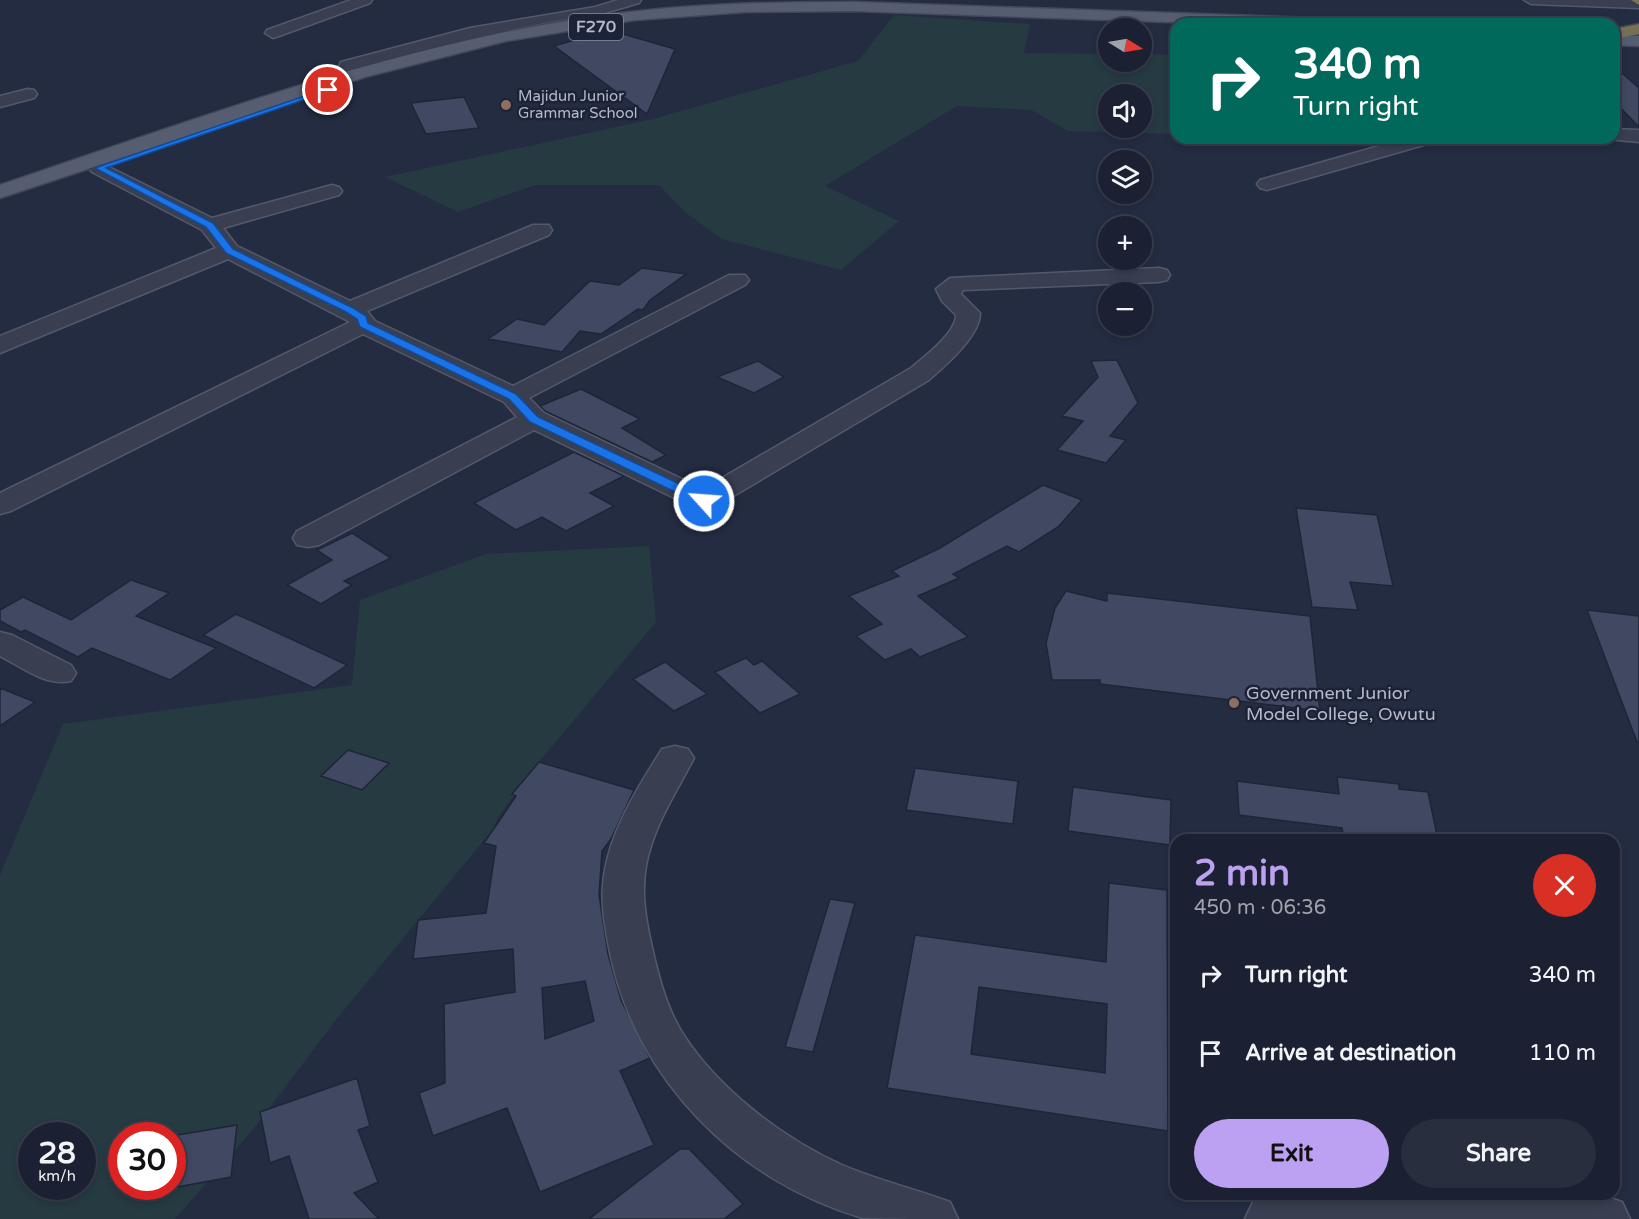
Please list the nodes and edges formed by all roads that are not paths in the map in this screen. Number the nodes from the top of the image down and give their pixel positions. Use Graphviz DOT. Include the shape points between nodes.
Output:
graph roads {
  1 [pos="365,0"];
  2 [pos="634,0"];
  3 [pos="1531,0"];
  4 [pos="1639,2"];
  5 [pos="590,17"];
  6 [pos="1184,18"];
  7 [pos="1170,22"];
  8 [pos="1639,28"];
  9 [pos="273,33"];
  10 [pos="1620,35"];
  11 [pos="1639,36"];
  12 [pos="1620,37"];
  13 [pos="1620,38"];
  14 [pos="1639,43"];
  15 [pos="347,66"];
  16 [pos="28,94"];
  17 [pos="0,102"];
  18 [pos="232,119"];
  19 [pos="1620,135"];
  20 [pos="1639,136"];
  21 [pos="1407,144"];
  22 [pos="99,168"];
  23 [pos="1267,184"];
  24 [pos="332,191"];
  25 [pos="0,192"];
  26 [pos="0,201"];
  27 [pos="210,225"];
  28 [pos="540,230"];
  29 [pos="229,251"];
  30 [pos="1159,275"];
  31 [pos="737,280"];
  32 [pos="356,317"];
  33 [pos="0,345"];
  34 [pos="513,396"];
  35 [pos="534,419"];
  36 [pos="0,505"];
  37 [pos="308,538"];
  38 [pos="0,642"];
  39 [pos="59,673"];
  40 [pos="675,758"];
  41 [pos="932,1219"];
  42 [pos="1270,1219"];
  43 [pos="1604,1219"];
  1 -- 9 [label="street"];
  2 -- 5 [label="street"];
  3 -- 4 [label="street"];
  5 -- 6 [label="main road, F270" via="840,5"];
  5 -- 15 [label="street" via="560,15 423,44"];
  5 -- 18 [label="main road, F270" via="463,44 360,72"];
  7 -- 18 [label="main road, F270" via="829,10 631,22 545,34 436,57"];
  8 -- 10 [label="highway"];
  11 -- 12 [label="main road"];
  13 -- 14 [label="highway"];
  16 -- 17 [label="street"];
  18 -- 22 [label="main road, F270"];
  18 -- 25 [label="main road, F270"];
  19 -- 20 [label="street"];
  21 -- 23 [label="street"];
  22 -- 26 [label="main road, F270"];
  22 -- 27 [label="street"];
  24 -- 27 [label="street"];
  27 -- 29 [label="street"];
  28 -- 32 [label="street"];
  29 -- 32 [label="street"];
  29 -- 33 [label="street"];
  30 -- 35 [label="street" via="958,283 948,289 968,313 968,322 961,335 928,367 704,501"];
  31 -- 34 [label="street"];
  32 -- 34 [label="street"];
  32 -- 36 [label="street"];
  34 -- 35 [label="street"];
  35 -- 37 [label="street"];
  38 -- 39 [label="street"];
  40 -- 41 [label="street" via="637,831 622,891 638,982 658,1035 684,1074 726,1118 775,1152 824,1180"];
  42 -- 43 [label="street" via="1322,1205 1393,1204 1490,1207"];
}
